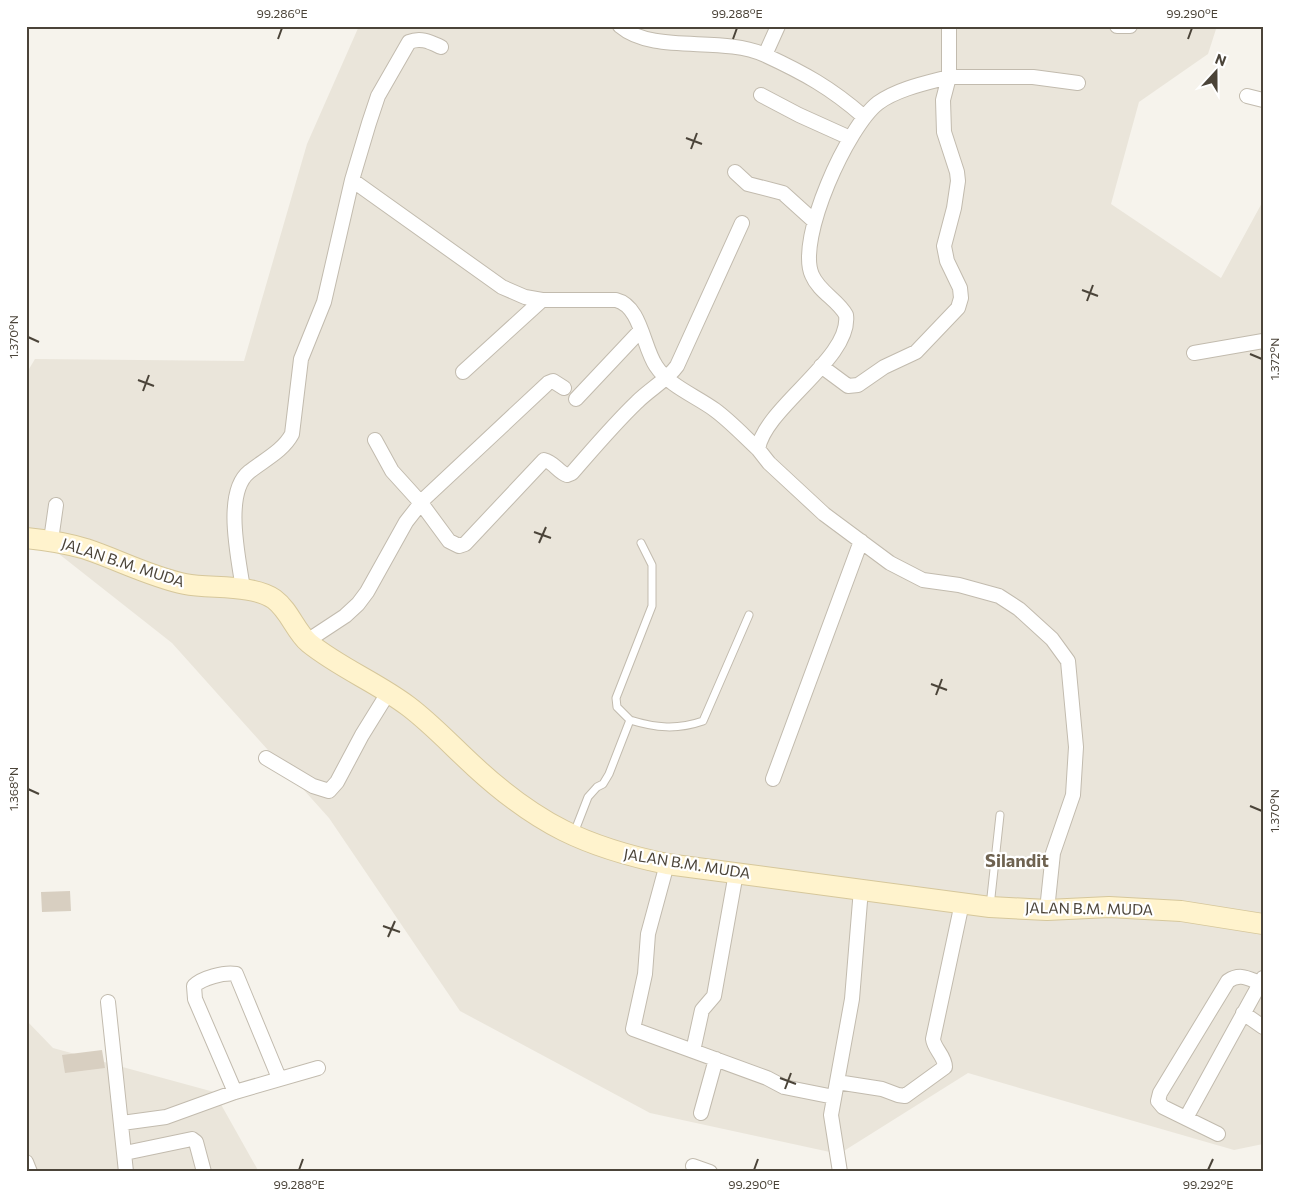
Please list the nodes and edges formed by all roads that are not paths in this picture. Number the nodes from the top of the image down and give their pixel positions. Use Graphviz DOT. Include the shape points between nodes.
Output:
graph roads {
  1 [pos="620,26"];
  2 [pos="778,26"];
  3 [pos="949,26"];
  4 [pos="1117,26"];
  5 [pos="1130,26"];
  6 [pos="441,47"];
  7 [pos="765,55"];
  8 [pos="949,77"];
  9 [pos="1078,83"];
  10 [pos="761,95"];
  11 [pos="1247,96"];
  12 [pos="1263,100"];
  13 [pos="863,116"];
  14 [pos="850,138"];
  15 [pos="736,172"];
  16 [pos="352,180"];
  17 [pos="814,221"];
  18 [pos="742,223"];
  19 [pos="542,300"];
  20 [pos="640,331"];
  21 [pos="1263,341"];
  22 [pos="1194,353"];
  23 [pos="821,366"];
  24 [pos="464,372"];
  25 [pos="665,377"];
  26 [pos="564,388"];
  27 [pos="576,399"];
  28 [pos="375,440"];
  29 [pos="758,449"];
  30 [pos="421,503"];
  31 [pos="56,505"];
  32 [pos="26,538"];
  33 [pos="50,540"];
  34 [pos="860,541"];
  35 [pos="641,543"];
  36 [pos="243,589"];
  37 [pos="749,615"];
  38 [pos="307,640"];
  39 [pos="388,693"];
  40 [pos="630,720"];
  41 [pos="266,758"];
  42 [pos="773,779"];
  43 [pos="1000,815"];
  44 [pos="573,836"];
  45 [pos="667,864"];
  46 [pos="736,873"];
  47 [pos="862,889"];
  48 [pos="962,903"];
  49 [pos="990,906"];
  50 [pos="1047,910"];
  51 [pos="1263,924"];
  52 [pos="1261,981"];
  53 [pos="108,1002"];
  54 [pos="1243,1012"];
  55 [pos="1263,1027"];
  56 [pos="693,1051"];
  57 [pos="716,1060"];
  58 [pos="318,1068"];
  59 [pos="279,1078"];
  60 [pos="837,1082"];
  61 [pos="235,1092"];
  62 [pos="834,1097"];
  63 [pos="701,1112"];
  64 [pos="1186,1118"];
  65 [pos="122,1123"];
  66 [pos="1218,1134"];
  67 [pos="125,1153"];
  68 [pos="26,1162"];
  69 [pos="693,1166"];
  70 [pos="30,1172"];
  71 [pos="126,1172"];
  72 [pos="204,1172"];
  73 [pos="710,1172"];
  74 [pos="839,1172"];
  1 -- 7 [label="street" via="644,39 730,45 754,49"];
  2 -- 7 [label="street"];
  3 -- 8 [label="street"];
  4 -- 5 [label="street"];
  6 -- 16 [label="street" via="424,40 409,42 378,96"];
  7 -- 13 [label="street" via="809,75 837,93"];
  8 -- 9 [label="street" via="1034,78"];
  8 -- 13 [label="street" via="879,102"];
  8 -- 23 [label="street" via="943,100 944,132 957,172 954,208 944,246 960,288 958,308 916,352 884,367 858,386 848,386"];
  10 -- 14 [label="street"];
  11 -- 12 [label="street"];
  13 -- 14 [label="street"];
  14 -- 17 [label="street" via="824,191"];
  15 -- 17 [label="street" via="748,184 783,193"];
  16 -- 19 [label="street" via="502,287"];
  16 -- 36 [label="street" via="324,302 301,359 292,434 287,444 246,474 238,490 234,512"];
  17 -- 23 [label="street" via="809,259 811,274 843,310 847,322 838,344"];
  18 -- 25 [label="street" via="677,366"];
  19 -- 20 [label="street" via="625,302"];
  19 -- 24 [label="street"];
  20 -- 25 [label="street"];
  20 -- 27 [label="street"];
  21 -- 22 [label="street"];
  23 -- 29 [label="street" via="769,423 760,437"];
  25 -- 29 [label="street" via="717,411"];
  25 -- 30 [label="street" via="627,412 572,473 562,473 544,460 465,544 459,546 449,541"];
  26 -- 30 [label="street" via="553,381 548,383"];
  28 -- 30 [label="street" via="392,471"];
  29 -- 34 [label="street" via="824,514"];
  30 -- 38 [label="street" via="406,522 358,604"];
  31 -- 33 [label="street"];
  32 -- 33 [label="street, JALAN B.M. MUDA"];
  33 -- 36 [label="street, JALAN B.M. MUDA" via="85,548 170,581 207,588"];
  34 -- 42 [label="street"];
  34 -- 50 [label="street" via="890,563 923,580 959,585 999,596 1019,609 1052,639 1068,661 1076,747 1073,795 1053,853"];
  35 -- 40 [label="lane" via="652,565 652,606 616,698 617,707"];
  36 -- 38 [label="street, JALAN B.M. MUDA" via="272,598 285,609"];
  37 -- 40 [label="lane" via="703,721 668,728"];
  38 -- 39 [label="street, JALAN B.M. MUDA" via="332,661"];
  39 -- 41 [label="street" via="329,791 313,786"];
  39 -- 44 [label="street, JALAN B.M. MUDA" via="408,706 523,807"];
  40 -- 44 [label="lane" via="609,774 588,797"];
  43 -- 49 [label="lane"];
  44 -- 45 [label="street, JALAN B.M. MUDA" via="621,854"];
  45 -- 46 [label="street, JALAN B.M. MUDA"];
  45 -- 56 [label="street" via="648,934 645,974 633,1027"];
  46 -- 47 [label="street, JALAN B.M. MUDA"];
  46 -- 56 [label="street" via="714,996 702,1010"];
  47 -- 48 [label="street, JALAN B.M. MUDA"];
  47 -- 60 [label="street" via="852,999"];
  48 -- 49 [label="street, JALAN B.M. MUDA"];
  48 -- 60 [label="street" via="933,1039 945,1067 903,1096"];
  49 -- 50 [label="street, JALAN B.M. MUDA"];
  50 -- 51 [label="street, JALAN B.M. MUDA" via="1109,907 1181,911"];
  52 -- 54 [label="street"];
  52 -- 64 [label="street" via="1244,976 1235,976 1228,981 1160,1094 1158,1101 1163,1107"];
  53 -- 65 [label="street"];
  54 -- 55 [label="street"];
  54 -- 64 [label="street"];
  56 -- 57 [label="street"];
  57 -- 62 [label="street" via="784,1087"];
  57 -- 63 [label="street"];
  58 -- 59 [label="street"];
  59 -- 61 [label="street"];
  59 -- 61 [label="street" via="236,974 198,982 194,986 195,999"];
  60 -- 62 [label="street"];
  61 -- 65 [label="street" via="166,1117"];
  62 -- 74 [label="street" via="832,1129"];
  64 -- 66 [label="street"];
  65 -- 67 [label="street"];
  67 -- 71 [label="street"];
  67 -- 72 [label="street" via="192,1139 196,1142"];
  68 -- 70 [label="street"];
  69 -- 73 [label="street"];
}
